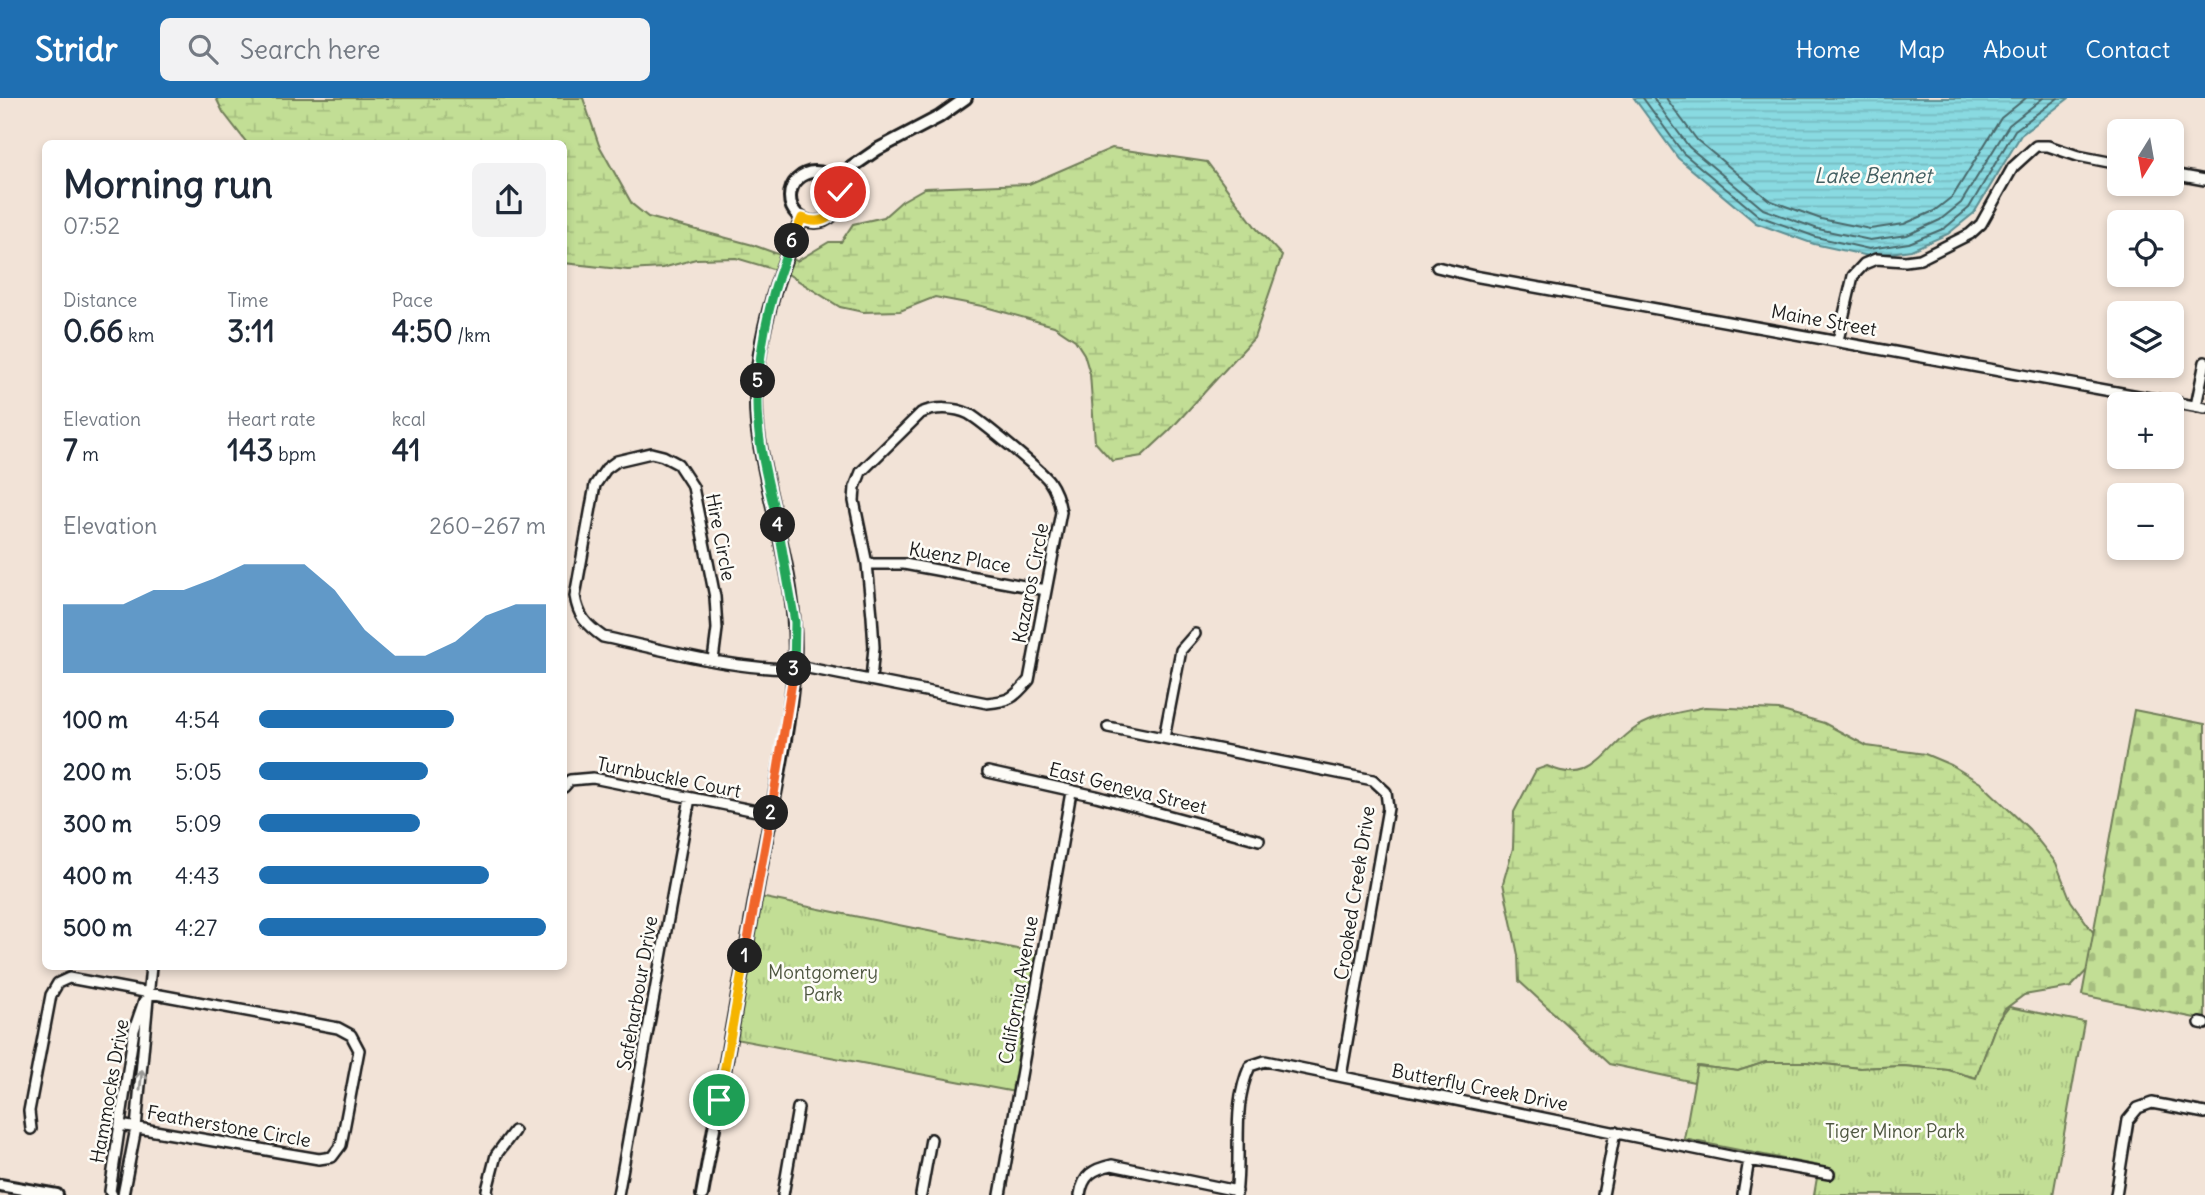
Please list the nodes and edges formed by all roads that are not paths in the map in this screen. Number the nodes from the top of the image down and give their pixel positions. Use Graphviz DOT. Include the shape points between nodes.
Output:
graph roads {
  1 [pos="966,98"];
  2 [pos="2107,162"];
  3 [pos="2184,176"];
  4 [pos="833,180"];
  5 [pos="2205,180"];
  6 [pos="802,218"];
  7 [pos="1437,267"];
  8 [pos="1838,340"];
  9 [pos="2205,362"];
  10 [pos="2201,407"];
  11 [pos="867,564"];
  12 [pos="1046,590"];
  13 [pos="1195,634"];
  14 [pos="713,660"];
  15 [pos="794,669"];
  16 [pos="871,680"];
  17 [pos="1108,727"];
  18 [pos="1164,738"];
  19 [pos="988,772"];
  20 [pos="567,784"];
  21 [pos="1071,792"];
  22 [pos="690,798"];
  23 [pos="771,814"];
  24 [pos="1259,840"];
  25 [pos="150,970"];
  26 [pos="147,993"];
  27 [pos="1340,1076"];
  28 [pos="798,1108"];
  29 [pos="2205,1113"];
  30 [pos="120,1125"];
  31 [pos="136,1128"];
  32 [pos="31,1129"];
  33 [pos="514,1130"];
  34 [pos="1615,1132"];
  35 [pos="931,1139"];
  36 [pos="1749,1160"];
  37 [pos="1829,1174"];
  38 [pos="0,1185"];
  39 [pos="1237,1193"];
  40 [pos="57,1195"];
  41 [pos="113,1195"];
  42 [pos="123,1195"];
  43 [pos="488,1195"];
  44 [pos="618,1195"];
  45 [pos="702,1195"];
  46 [pos="783,1195"];
  47 [pos="921,1195"];
  48 [pos="1000,1195"];
  49 [pos="1080,1195"];
  50 [pos="1602,1195"];
  51 [pos="1743,1195"];
  52 [pos="2116,1195"];
  1 -- 4 [label="street"];
  2 -- 8 [label="street" via="2048,145 2036,146 2013,167 1982,224 1970,234 1920,259 1876,259 1864,264 1853,276"];
  3 -- 5 [label="street"];
  4 -- 6 [label="street" via="840,192 837,209 819,222"];
  4 -- 6 [label="street" via="818,172 797,180 791,204"];
  6 -- 15 [label="street" via="777,278 756,398 759,437 795,622"];
  7 -- 8 [label="street, Maine Street"];
  8 -- 10 [label="street, Maine Street"];
  9 -- 10 [label="street"];
  11 -- 12 [label="street, Kuenz Place" via="904,564"];
  11 -- 12 [label="street, Kazaros Circle" via="854,501 862,472 921,413 951,409 969,414 1048,479 1057,494 1061,512"];
  11 -- 16 [label="street, Kazaros Circle" via="874,647"];
  12 -- 16 [label="street, Kazaros Circle" via="1029,680 1006,701 987,703"];
  13 -- 18 [label="street" via="1181,650"];
  14 -- 14 [label="street, Hire Circle" via="718,629 715,597 693,487 678,464 663,456 651,453 617,461 595,485 575,596 578,613 603,637"];
  14 -- 15 [label="street, Hire Circle"];
  15 -- 16 [label="street, Kazaros Circle"];
  15 -- 23 [label="street"];
  17 -- 18 [label="street, Crooked Creek Drive"];
  18 -- 27 [label="street, Crooked Creek Drive" via="1373,780 1386,792 1388,808"];
  19 -- 21 [label="street, East Geneva Street"];
  20 -- 22 [label="street, Turnbuckle Court" via="593,778"];
  21 -- 24 [label="street, East Geneva Street"];
  21 -- 48 [label="street, California Avenue"];
  22 -- 23 [label="street, Turnbuckle Court"];
  22 -- 44 [label="street, Safeharbour Drive"];
  23 -- 45 [label="street"];
  25 -- 26 [label="street, Hammocks Drive"];
  26 -- 30 [label="street, Hammocks Drive" via="134,1030"];
  31 -- 26 [label="street, Hammocks Drive, one-way"];
  26 -- 31 [label="street, Featherstone Circle" via="338,1028 351,1035 359,1050 341,1145 332,1157 319,1159"];
  26 -- 32 [label="street" via="69,978 58,983 51,995 29,1111"];
  27 -- 34 [label="street, Butterfly Creek Drive"];
  27 -- 39 [label="street, Butterfly Creek Drive" via="1265,1061 1250,1066 1237,1122"];
  28 -- 46 [label="street"];
  29 -- 52 [label="street" via="2152,1103 2138,1108 2128,1120"];
  30 -- 31 [label="street, Featherstone Circle"];
  30 -- 41 [label="street, Hammocks Drive"];
  31 -- 42 [label="street, Hammocks Drive"];
  33 -- 43 [label="street" via="496,1155"];
  34 -- 36 [label="street, Butterfly Creek Drive"];
  34 -- 50 [label="street"];
  35 -- 47 [label="street"];
  36 -- 37 [label="street, Butterfly Creek Drive"];
  36 -- 51 [label="street"];
  38 -- 40 [label="street"];
  39 -- 49 [label="street" via="1112,1165 1094,1169 1082,1181"];
}
